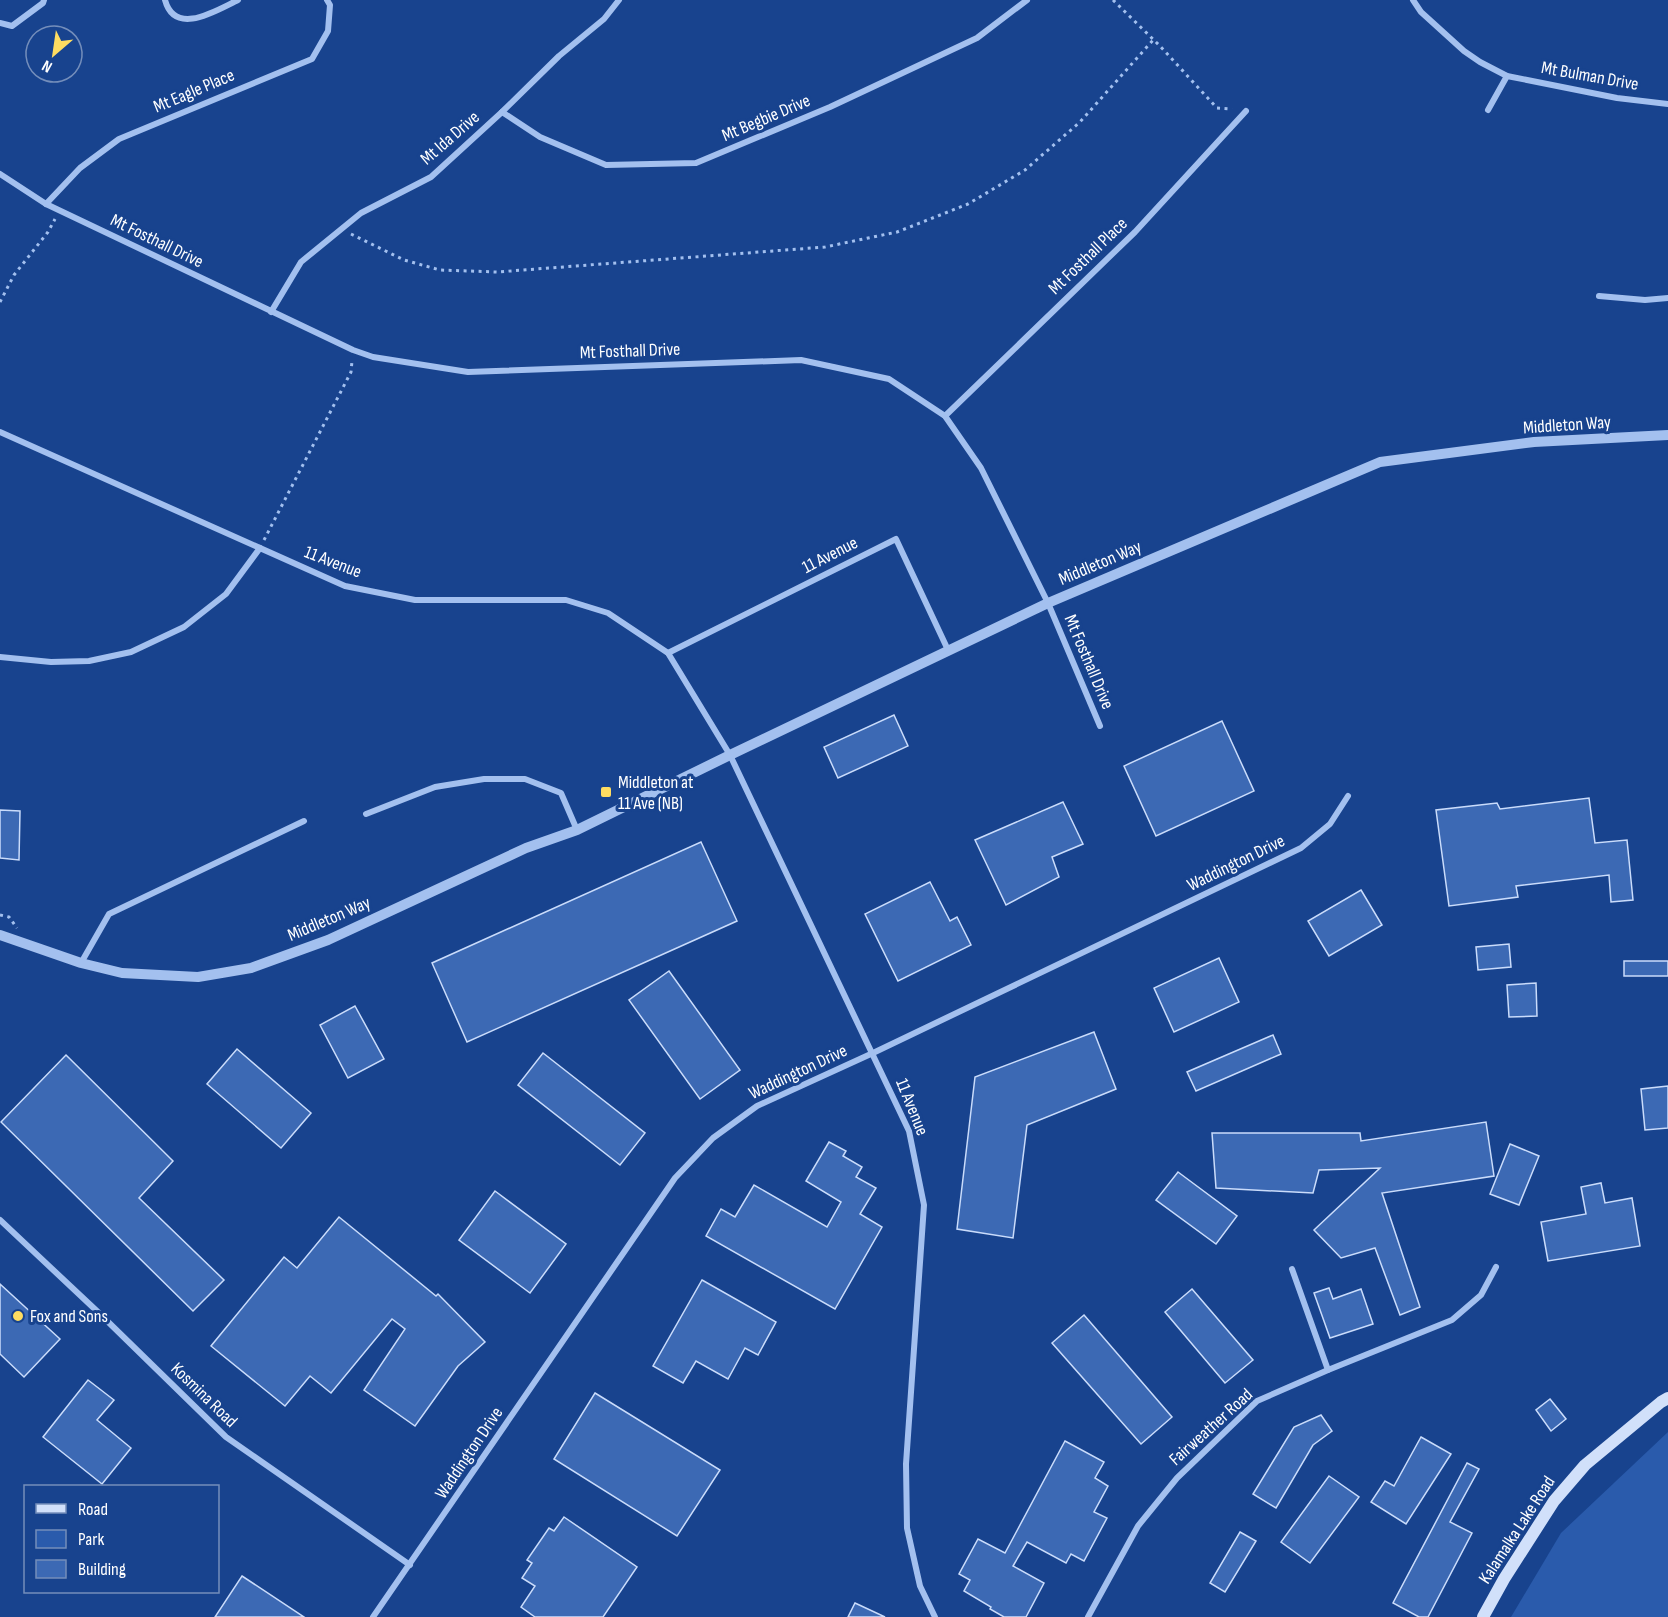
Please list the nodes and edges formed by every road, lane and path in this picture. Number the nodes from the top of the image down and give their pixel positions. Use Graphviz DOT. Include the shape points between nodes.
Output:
graph roads {
  1 [pos="44,0"];
  2 [pos="165,0"];
  3 [pos="238,0"];
  4 [pos="327,0"];
  5 [pos="619,0"];
  6 [pos="1027,0"];
  7 [pos="1113,0"];
  8 [pos="1413,0"];
  9 [pos="0,23"];
  10 [pos="1154,39"];
  11 [pos="1507,76"];
  12 [pos="1668,104"];
  13 [pos="1488,110"];
  14 [pos="1246,111"];
  15 [pos="502,112"];
  16 [pos="0,174"];
  17 [pos="46,204"];
  18 [pos="60,211"];
  19 [pos="341,230"];
  20 [pos="1599,297"];
  21 [pos="1668,298"];
  22 [pos="0,302"];
  23 [pos="271,312"];
  24 [pos="353,351"];
  25 [pos="945,416"];
  26 [pos="0,432"];
  27 [pos="1668,435"];
  28 [pos="260,548"];
  29 [pos="1048,603"];
  30 [pos="948,650"];
  31 [pos="668,653"];
  32 [pos="0,657"];
  33 [pos="1100,726"];
  34 [pos="730,755"];
  35 [pos="1348,796"];
  36 [pos="366,814"];
  37 [pos="304,821"];
  38 [pos="577,830"];
  39 [pos="0,935"];
  40 [pos="81,963"];
  41 [pos="873,1053"];
  42 [pos="0,1220"];
  43 [pos="1496,1267"];
  44 [pos="1292,1269"];
  45 [pos="1328,1370"];
  46 [pos="1668,1398"];
  47 [pos="410,1565"];
  48 [pos="373,1617"];
  49 [pos="935,1617"];
  50 [pos="1088,1617"];
  51 [pos="1483,1617"];
  1 -- 9 [label="street" via="12,26"];
  2 -- 3 [label="street" via="167,9 180,19 200,18"];
  4 -- 17 [label="street, Mt Eagle Place" via="328,31 312,59 119,139 80,168"];
  5 -- 15 [label="street, Mt Ida Drive" via="604,19"];
  6 -- 15 [label="street, Mt Begbie Drive" via="978,38 830,107 696,163 606,165 540,136"];
  7 -- 10 [label="path"];
  8 -- 11 [label="street, Mt Bulman Drive" via="1464,51"];
  10 -- 14 [label="path" via="1217,108"];
  10 -- 19 [label="path" via="1080,122 1025,170 968,204 897,232 825,247 497,272 440,270 404,260"];
  11 -- 12 [label="street, Mt Bulman Drive"];
  11 -- 13 [label="street"];
  14 -- 25 [label="street, Mt Fosthall Place" via="1135,232"];
  15 -- 19 [label="street, Mt Ida Drive" via="431,177 361,213"];
  16 -- 17 [label="street, Mt Fosthall Drive"];
  17 -- 18 [label="street, Mt Fosthall Drive"];
  18 -- 22 [label="path" via="14,275"];
  18 -- 23 [label="street, Mt Fosthall Drive"];
  19 -- 23 [label="street, Mt Ida Drive" via="301,262"];
  20 -- 21 [label="street"];
  23 -- 24 [label="street, Mt Fosthall Drive"];
  24 -- 25 [label="street, Mt Fosthall Drive" via="468,372 801,360 889,379"];
  24 -- 28 [label="path" via="351,372"];
  25 -- 29 [label="street, Mt Fosthall Drive" via="981,468"];
  26 -- 28 [label="street, 11 Avenue"];
  27 -- 29 [label="street, Middleton Way" via="1534,442 1380,462"];
  28 -- 31 [label="street, 11 Avenue" via="345,586 415,600 566,600 608,613"];
  28 -- 32 [label="street" via="226,594 184,627 131,652 89,661"];
  29 -- 30 [label="street, Middleton Way"];
  29 -- 33 [label="street, Mt Fosthall Drive"];
  30 -- 31 [label="street, 11 Avenue" via="896,539"];
  30 -- 34 [label="street, Middleton Way"];
  31 -- 34 [label="street, 11 Avenue"];
  34 -- 38 [label="street, Middleton Way"];
  34 -- 41 [label="street, 11 Avenue"];
  35 -- 41 [label="street, Waddington Drive" via="1330,824 1301,848"];
  36 -- 38 [label="street" via="435,787 484,779 525,778 561,793"];
  37 -- 40 [label="street" via="109,914"];
  38 -- 40 [label="street, Middleton Way" via="526,848 328,940 251,968 198,977 122,973"];
  39 -- 40 [label="street, Middleton Way"];
  41 -- 47 [label="street, Waddington Drive" via="757,1106 713,1138 675,1178"];
  41 -- 49 [label="street, 11 Avenue" via="909,1131 924,1205 906,1464 907,1528 920,1586"];
  42 -- 47 [label="street, Kosmina Road" via="225,1437"];
  43 -- 45 [label="street, Fairweather Road" via="1481,1295 1452,1320"];
  44 -- 45 [label="street"];
  45 -- 50 [label="street, Fairweather Road" via="1257,1401 1178,1478 1138,1526"];
  46 -- 51 [label="main road, Kalamalka Lake Road" via="1586,1465 1554,1501"];
  47 -- 48 [label="street, Waddington Drive"];
}
